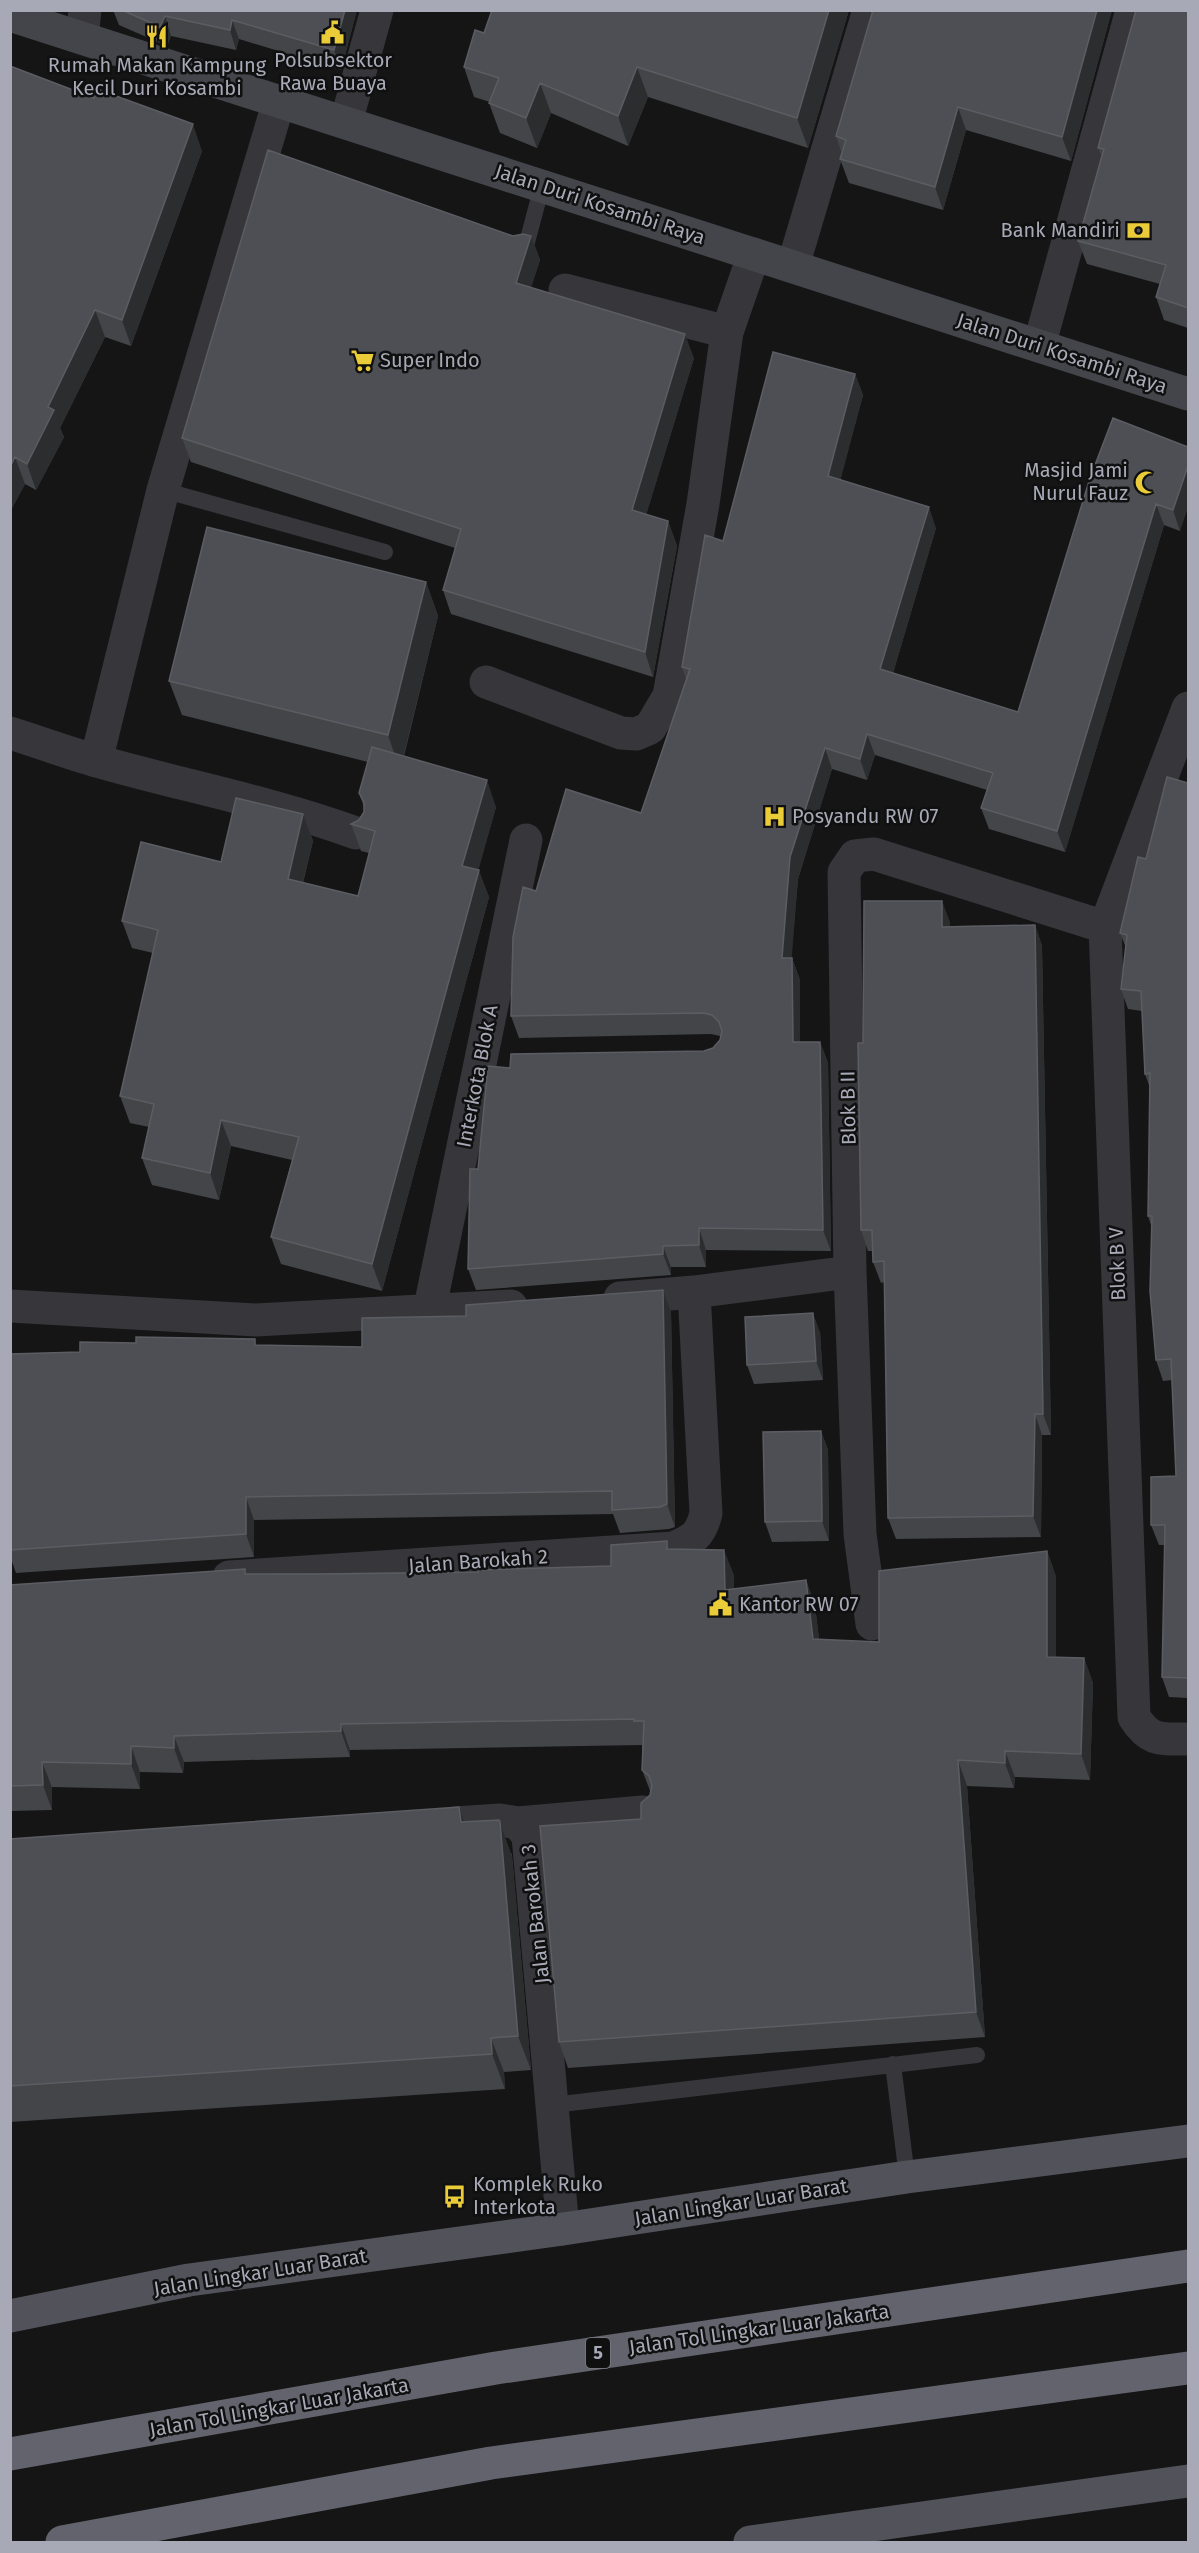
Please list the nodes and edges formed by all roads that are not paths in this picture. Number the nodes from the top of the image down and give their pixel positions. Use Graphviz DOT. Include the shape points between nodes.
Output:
graph roads {
  1 [pos="377,10"];
  2 [pos="869,10"];
  3 [pos="1132,10"];
  4 [pos="10,15"];
  5 [pos="84,24"];
  6 [pos="279,101"];
  7 [pos="346,122"];
  8 [pos="542,186"];
  9 [pos="503,243"];
  10 [pos="754,254"];
  11 [pos="793,266"];
  12 [pos="565,290"];
  13 [pos="727,332"];
  14 [pos="1039,346"];
  15 [pos="1188,394"];
  16 [pos="163,490"];
  17 [pos="385,552"];
  18 [pos="486,682"];
  19 [pos="1188,708"];
  20 [pos="10,733"];
  21 [pos="96,761"];
  22 [pos="1179,761"];
  23 [pos="356,833"];
  24 [pos="526,840"];
  25 [pos="1105,927"];
  26 [pos="482,1057"];
  27 [pos="517,1057"];
  28 [pos="850,1272"];
  29 [pos="694,1292"];
  30 [pos="590,1300"];
  31 [pos="544,1304"];
  32 [pos="10,1306"];
  33 [pos="429,1312"];
  34 [pos="200,1579"];
  35 [pos="872,1624"];
  36 [pos="1188,1739"];
  37 [pos="643,1812"];
  38 [pos="518,1823"];
  39 [pos="428,1825"];
  40 [pos="977,2055"];
  41 [pos="893,2064"];
  42 [pos="553,2105"];
  43 [pos="1188,2141"];
  44 [pos="907,2177"];
  45 [pos="563,2229"];
  46 [pos="1188,2266"];
  47 [pos="10,2316"];
  48 [pos="1188,2368"];
  49 [pos="10,2454"];
  50 [pos="1188,2481"];
  51 [pos="62,2542"];
  52 [pos="750,2542"];
  1 -- 7 [label="street"];
  2 -- 11 [label="street"];
  3 -- 14 [label="street"];
  4 -- 5 [label="main road, Jalan Duri Kosambi Raya"];
  5 -- 6 [label="main road, Jalan Duri Kosambi Raya"];
  6 -- 7 [label="main road, Jalan Duri Kosambi Raya"];
  6 -- 16 [label="street" via="269,157"];
  7 -- 8 [label="main road, Jalan Duri Kosambi Raya"];
  8 -- 9 [label="lane" via="525,250"];
  8 -- 10 [label="main road, Jalan Duri Kosambi Raya"];
  10 -- 11 [label="main road, Jalan Duri Kosambi Raya"];
  10 -- 13 [label="street"];
  11 -- 14 [label="main road, Jalan Duri Kosambi Raya"];
  12 -- 13 [label="street"];
  13 -- 18 [label="street" via="703,504 669,696 650,728 636,734 621,733"];
  14 -- 15 [label="main road, Jalan Duri Kosambi Raya"];
  16 -- 17 [label="lane"];
  16 -- 21 [label="street"];
  19 -- 22 [label="street, Blok B V"];
  20 -- 21 [label="street"];
  21 -- 23 [label="street" via="217,790"];
  22 -- 25 [label="street, Blok B V"];
  24 -- 26 [label="street, Interkota Blok A"];
  25 -- 28 [label="street, Blok B II" via="874,854 855,856 844,872"];
  25 -- 36 [label="street, Blok B V" via="1134,1717 1144,1732 1158,1739"];
  26 -- 27 [label="street"];
  26 -- 33 [label="street, Interkota Blok A"];
  28 -- 29 [label="street"];
  28 -- 35 [label="street, Blok B II" via="860,1534"];
  29 -- 30 [label="street"];
  29 -- 34 [label="street, Jalan Barokah 2" via="706,1514 702,1532 690,1542 673,1548"];
  31 -- 33 [label="street"];
  32 -- 33 [label="street" via="256,1320"];
  37 -- 38 [label="street"];
  38 -- 39 [label="street, Jalan Barokah 3" via="500,1820"];
  38 -- 42 [label="street, Jalan Barokah 3" via="528,1836 531,1854"];
  40 -- 41 [label="lane"];
  41 -- 42 [label="lane"];
  41 -- 44 [label="lane"];
  42 -- 45 [label="street, Jalan Barokah 3"];
  43 -- 44 [label="main road, Jalan Lingkar Luar Barat"];
  44 -- 45 [label="main road, Jalan Lingkar Luar Barat"];
  45 -- 47 [label="main road, Jalan Lingkar Luar Barat" via="189,2280"];
  46 -- 49 [label="highway, Jalan Tol Lingkar Luar Jakarta / 5" via="496,2368"];
  48 -- 51 [label="highway" via="491,2463"];
  50 -- 52 [label="main road"];
}
